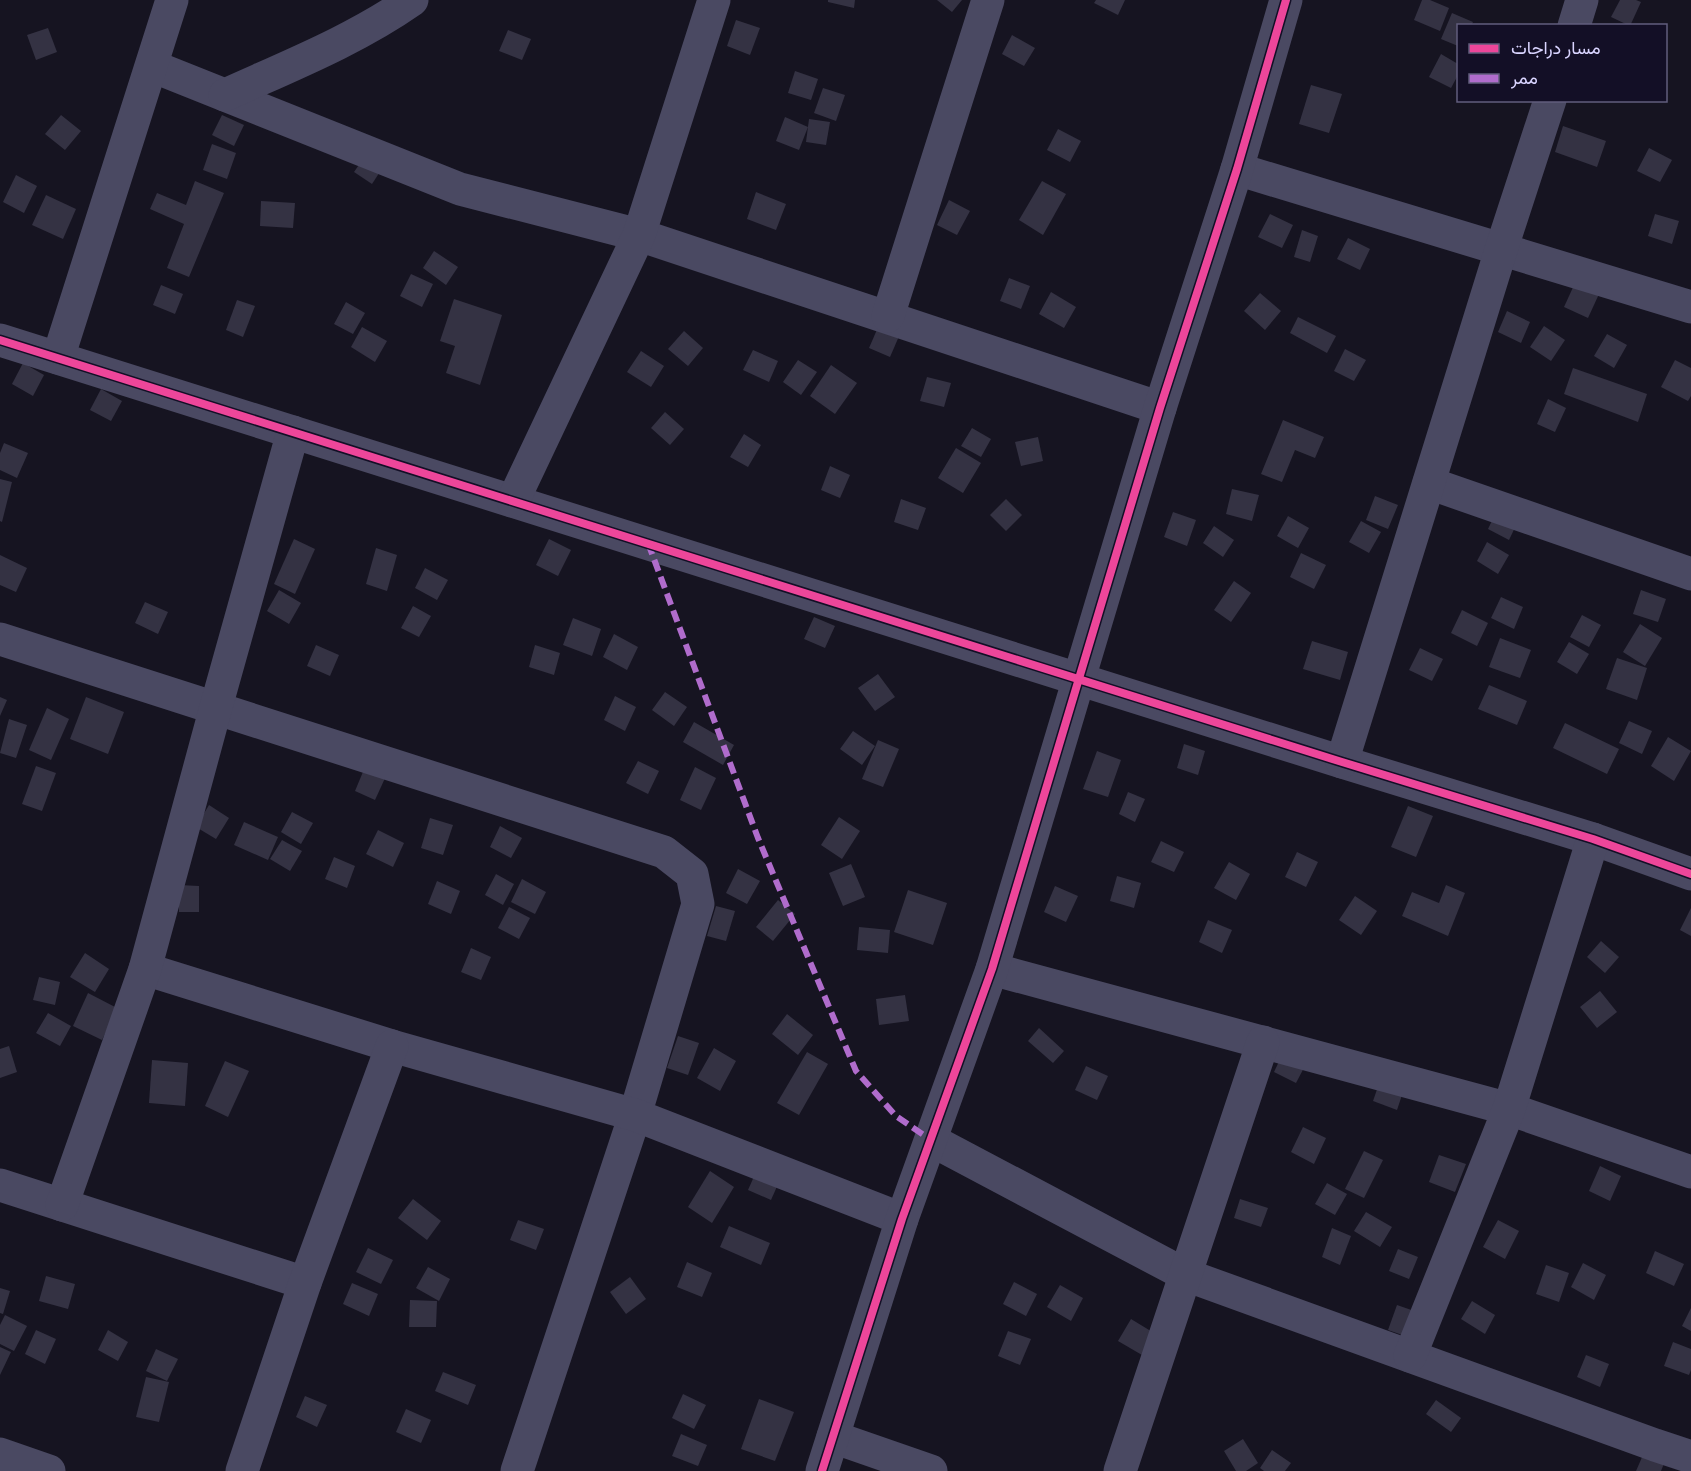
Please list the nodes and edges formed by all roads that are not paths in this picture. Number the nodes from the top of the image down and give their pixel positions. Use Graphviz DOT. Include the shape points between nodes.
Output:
graph roads {
  1 [pos="172,0"];
  2 [pos="412,0"];
  3 [pos="714,0"];
  4 [pos="988,0"];
  5 [pos="1286,0"];
  6 [pos="1582,0"];
  7 [pos="1575,24"];
  8 [pos="152,66"];
  9 [pos="225,95"];
  10 [pos="1549,102"];
  11 [pos="1237,169"];
  12 [pos="639,235"];
  13 [pos="1501,250"];
  14 [pos="1691,307"];
  15 [pos="888,316"];
  16 [pos="0,340"];
  17 [pos="58,358"];
  18 [pos="1160,408"];
  19 [pos="293,432"];
  20 [pos="1429,483"];
  21 [pos="513,501"];
  22 [pos="1691,574"];
  23 [pos="0,639"];
  24 [pos="1078,680"];
  25 [pos="216,707"];
  26 [pos="1342,762"];
  27 [pos="1593,839"];
  28 [pos="1691,874"];
  29 [pos="145,969"];
  30 [pos="992,969"];
  31 [pos="1263,1042"];
  32 [pos="392,1046"];
  33 [pos="1509,1109"];
  34 [pos="635,1115"];
  35 [pos="931,1140"];
  36 [pos="1691,1172"];
  37 [pos="0,1185"];
  38 [pos="62,1206"];
  39 [pos="902,1219"];
  40 [pos="1186,1275"];
  41 [pos="304,1283"];
  42 [pos="1410,1356"];
  43 [pos="833,1437"];
  44 [pos="0,1454"];
  45 [pos="1691,1457"];
  46 [pos="49,1471"];
  47 [pos="242,1471"];
  48 [pos="517,1471"];
  49 [pos="822,1471"];
  50 [pos="931,1471"];
  51 [pos="1120,1471"];
  1 -- 8 [label="street"];
  2 -- 9 [label="street" via="338,44"];
  3 -- 12 [label="street"];
  4 -- 15 [label="street"];
  5 -- 11 [label="street"];
  6 -- 7 [label="street"];
  8 -- 9 [label="street"];
  8 -- 17 [label="street"];
  9 -- 12 [label="street" via="460,189"];
  10 -- 13 [label="street"];
  11 -- 13 [label="street"];
  11 -- 18 [label="street"];
  12 -- 15 [label="street"];
  12 -- 21 [label="street"];
  13 -- 14 [label="street"];
  13 -- 20 [label="street"];
  15 -- 18 [label="street"];
  16 -- 17 [label="street"];
  17 -- 19 [label="street"];
  18 -- 24 [label="street"];
  19 -- 21 [label="street"];
  19 -- 25 [label="street"];
  20 -- 22 [label="street"];
  20 -- 26 [label="street"];
  21 -- 24 [label="street"];
  23 -- 25 [label="street"];
  24 -- 26 [label="street"];
  24 -- 30 [label="street"];
  25 -- 29 [label="street"];
  25 -- 34 [label="street" via="664,852 692,874 698,904"];
  26 -- 27 [label="street"];
  27 -- 28 [label="street"];
  27 -- 33 [label="street"];
  29 -- 32 [label="street"];
  29 -- 38 [label="street"];
  30 -- 31 [label="street"];
  30 -- 35 [label="street"];
  31 -- 33 [label="street"];
  31 -- 40 [label="street"];
  32 -- 34 [label="street"];
  32 -- 41 [label="street"];
  33 -- 36 [label="street"];
  33 -- 42 [label="street"];
  34 -- 39 [label="street"];
  34 -- 48 [label="street"];
  35 -- 39 [label="street"];
  35 -- 40 [label="street"];
  37 -- 38 [label="street"];
  38 -- 41 [label="street"];
  39 -- 43 [label="street"];
  40 -- 42 [label="street"];
  40 -- 51 [label="street"];
  41 -- 47 [label="street"];
  42 -- 45 [label="street"];
  43 -- 49 [label="street"];
  43 -- 50 [label="street"];
  44 -- 46 [label="street"];
}
